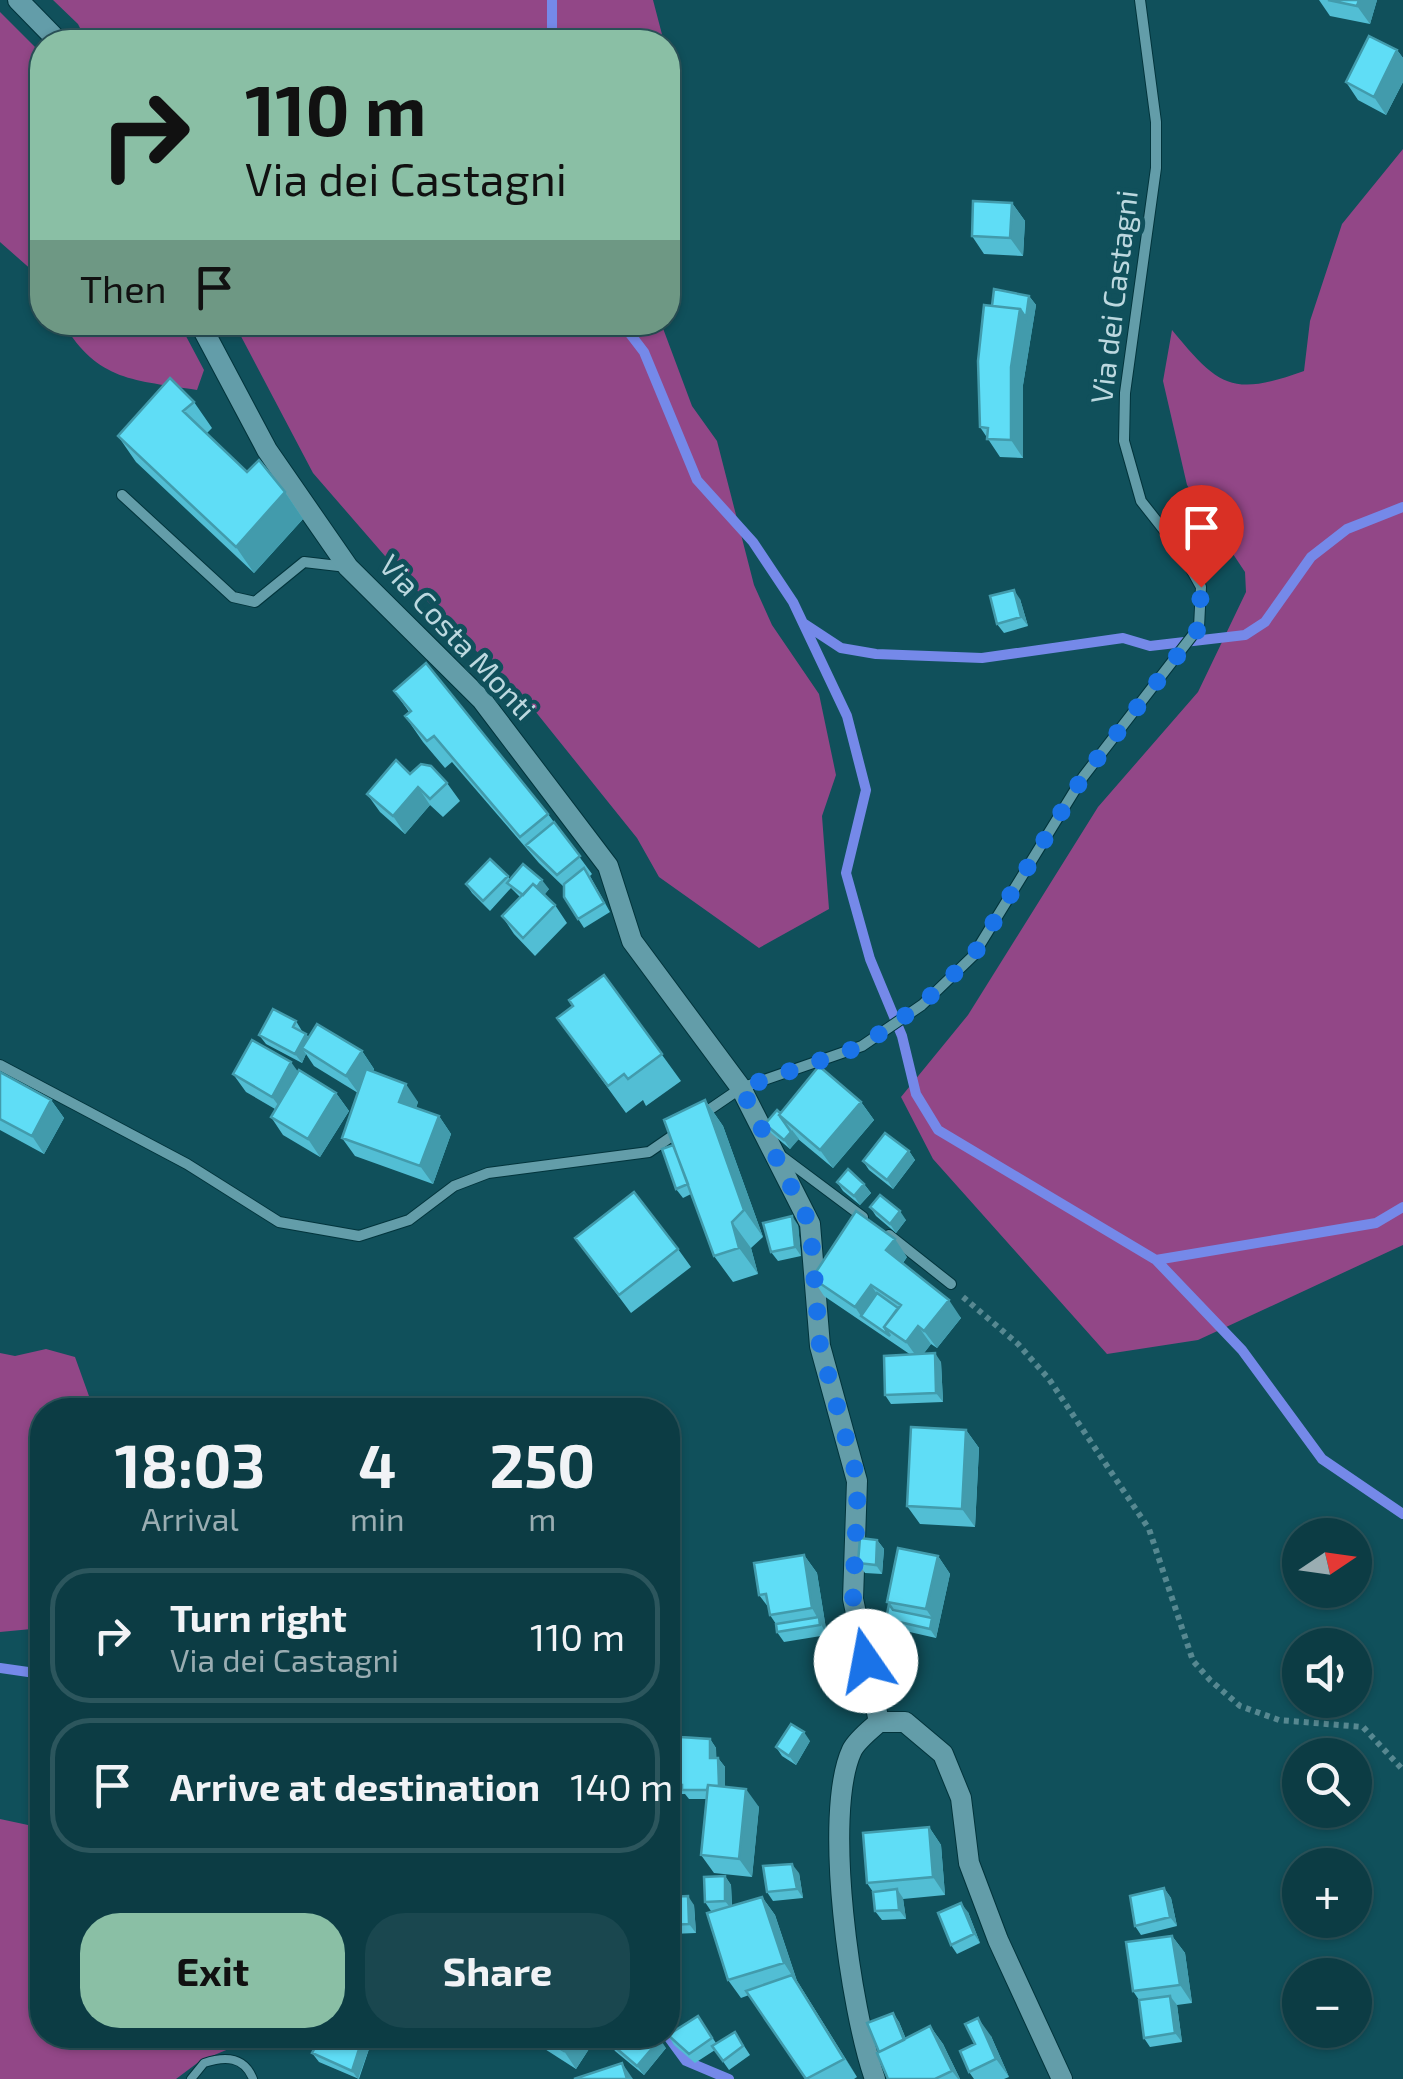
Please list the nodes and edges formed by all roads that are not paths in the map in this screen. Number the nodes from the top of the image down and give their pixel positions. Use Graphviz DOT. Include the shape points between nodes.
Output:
graph roads {
  1 [pos="18,0"];
  2 [pos="1140,0"];
  3 [pos="47,30"];
  4 [pos="206,335"];
  5 [pos="122,494"];
  6 [pos="348,567"];
  7 [pos="0,1066"];
  8 [pos="741,1088"];
  9 [pos="772,1148"];
  10 [pos="951,1284"];
  11 [pos="878,1722"];
  12 [pos="191,2079"];
  13 [pos="253,2079"];
  14 [pos="875,2079"];
  15 [pos="1062,2079"];
  1 -- 3 [label="street"];
  2 -- 8 [label="street, Via dei Castagni" via="1156,168 1124,441 1140,501 1201,587 1199,628 1083,777 973,956 922,1004 862,1046"];
  4 -- 6 [label="street, Via Costa Monti" via="266,450"];
  5 -- 6 [label="street" via="233,597 254,602 304,562"];
  6 -- 8 [label="street, Via Costa Monti" via="482,700 608,866 632,942"];
  7 -- 8 [label="street, Via dei Castagni" via="187,1164 279,1222 359,1236 409,1220 454,1186 488,1173 649,1152"];
  8 -- 9 [label="street, Via Costa Monti"];
  9 -- 10 [label="street"];
  9 -- 11 [label="street, Via Costa Monti" via="810,1224 820,1346 858,1481 853,1600"];
  11 -- 14 [label="street" via="852,1748 840,1805 848,1962"];
  11 -- 15 [label="street" via="905,1722 943,1754 961,1798 975,1878"];
  12 -- 13 [label="lane" via="218,2058 244,2063"];
}
